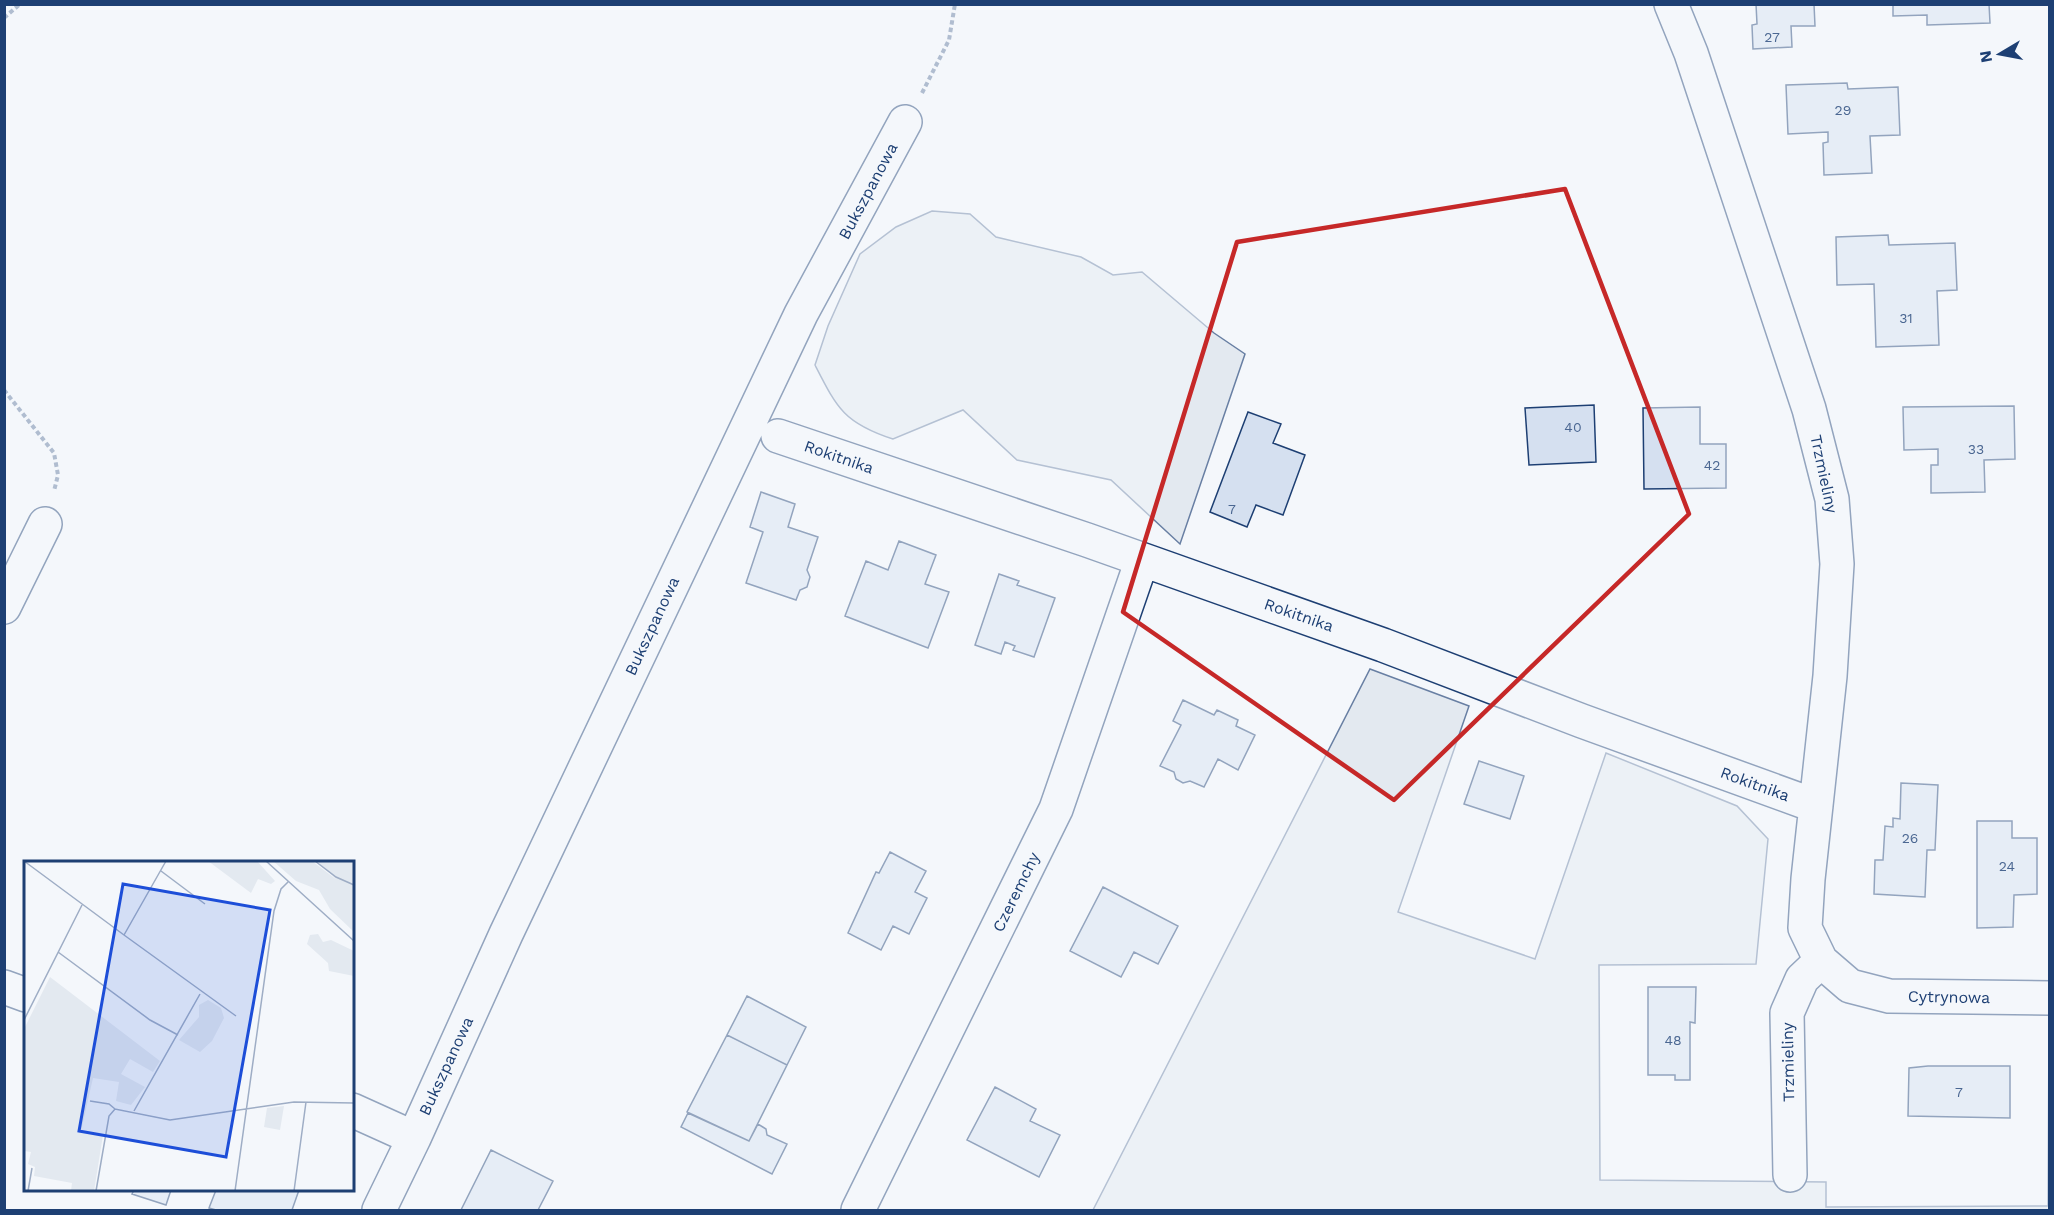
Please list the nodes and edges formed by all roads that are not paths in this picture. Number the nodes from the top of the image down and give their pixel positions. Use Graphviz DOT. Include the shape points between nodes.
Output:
graph roads {
  1 [pos="1671,4"];
  2 [pos="905,122"];
  3 [pos="778,436"];
  4 [pos="45,524"];
  5 [pos="1142,560"];
  6 [pos="4,607"];
  7 [pos="1816,806"];
  8 [pos="1821,962"];
  9 [pos="1850,986"];
  10 [pos="4,987"];
  11 [pos="24,994"];
  12 [pos="2049,998"];
  13 [pos="354,1111"];
  14 [pos="414,1138"];
  15 [pos="1790,1174"];
  16 [pos="379,1210"];
  17 [pos="858,1210"];
  1 -- 7 [label="street, Trzmieliny" via="1691,53 1805,398 1832,499 1837,564"];
  2 -- 14 [label="street, Bukszpanowa" via="801,314 506,934"];
  3 -- 5 [label="street, Rokitnika"];
  4 -- 6 [label="street"];
  5 -- 7 [label="street, Rokitnika"];
  5 -- 17 [label="street, Czeremchy" via="1056,809"];
  7 -- 8 [label="street, Trzmieliny" via="1805,928"];
  8 -- 9 [label="street, Trzmieliny"];
  8 -- 15 [label="street, Trzmieliny" via="1802,979 1787,1013"];
  9 -- 12 [label="street, Cytrynowa" via="1889,996"];
  10 -- 11 [label="street"];
  13 -- 14 [label="street"];
  14 -- 16 [label="street, Bukszpanowa"];
}
